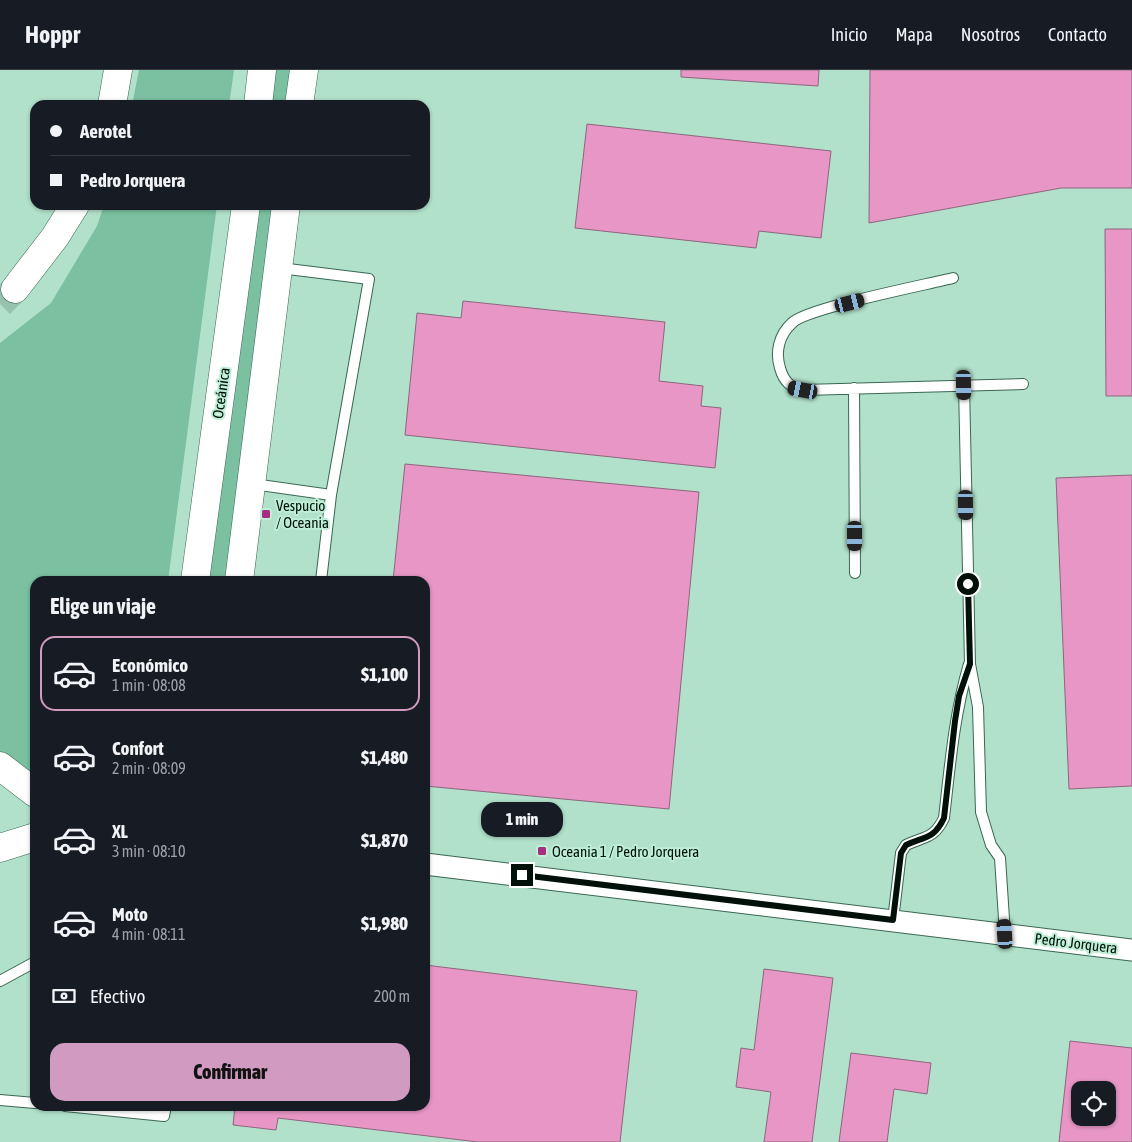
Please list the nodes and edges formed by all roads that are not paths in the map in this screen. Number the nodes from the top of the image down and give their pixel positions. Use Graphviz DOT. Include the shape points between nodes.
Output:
graph roads {
  1 [pos="118,70"];
  2 [pos="262,70"];
  3 [pos="304,70"];
  4 [pos="113,100"];
  5 [pos="259,100"];
  6 [pos="300,100"];
  7 [pos="72,210"];
  8 [pos="245,210"];
  9 [pos="285,210"];
  10 [pos="242,240"];
  11 [pos="280,255"];
  12 [pos="953,278"];
  13 [pos="14,289"];
  14 [pos="1023,384"];
  15 [pos="964,385"];
  16 [pos="854,388"];
  17 [pos="251,484"];
  18 [pos="331,495"];
  19 [pos="855,573"];
  20 [pos="196,576"];
  21 [pos="240,576"];
  22 [pos="322,576"];
  23 [pos="970,664"];
  24 [pos="0,766"];
  25 [pos="30,789"];
  26 [pos="30,839"];
  27 [pos="0,848"];
  28 [pos="430,865"];
  29 [pos="893,920"];
  30 [pos="1005,934"];
  31 [pos="1132,950"];
  32 [pos="30,965"];
  33 [pos="0,981"];
  34 [pos="0,1100"];
  35 [pos="30,1103"];
  36 [pos="114,1111"];
  37 [pos="165,1111"];
  1 -- 4 [label="main road"];
  2 -- 5 [label="main road"];
  3 -- 6 [label="main road"];
  7 -- 13 [label="main road"];
  8 -- 10 [label="main road, Oceánica"];
  9 -- 11 [label="main road"];
  10 -- 11 [label="main road"];
  10 -- 20 [label="main road, Oceánica"];
  11 -- 17 [label="main road"];
  11 -- 18 [label="lane" via="369,279"];
  12 -- 16 [label="lane" via="816,312 792,322 781,338 777,357 783,377 792,388"];
  14 -- 15 [label="lane"];
  15 -- 16 [label="lane"];
  15 -- 23 [label="lane"];
  16 -- 19 [label="lane"];
  17 -- 18 [label="lane"];
  17 -- 21 [label="main road"];
  18 -- 22 [label="lane"];
  23 -- 29 [label="lane" via="959,696 944,818 938,831 906,845 901,853"];
  23 -- 30 [label="lane" via="978,707 981,812 1000,858"];
  24 -- 25 [label="main road"];
  26 -- 27 [label="main road"];
  28 -- 29 [label="street, Pedro Jorquera"];
  29 -- 30 [label="street, Pedro Jorquera"];
  30 -- 31 [label="street, Pedro Jorquera"];
  32 -- 33 [label="lane"];
  34 -- 35 [label="lane"];
  36 -- 37 [label="lane" via="164,1116"];
}
